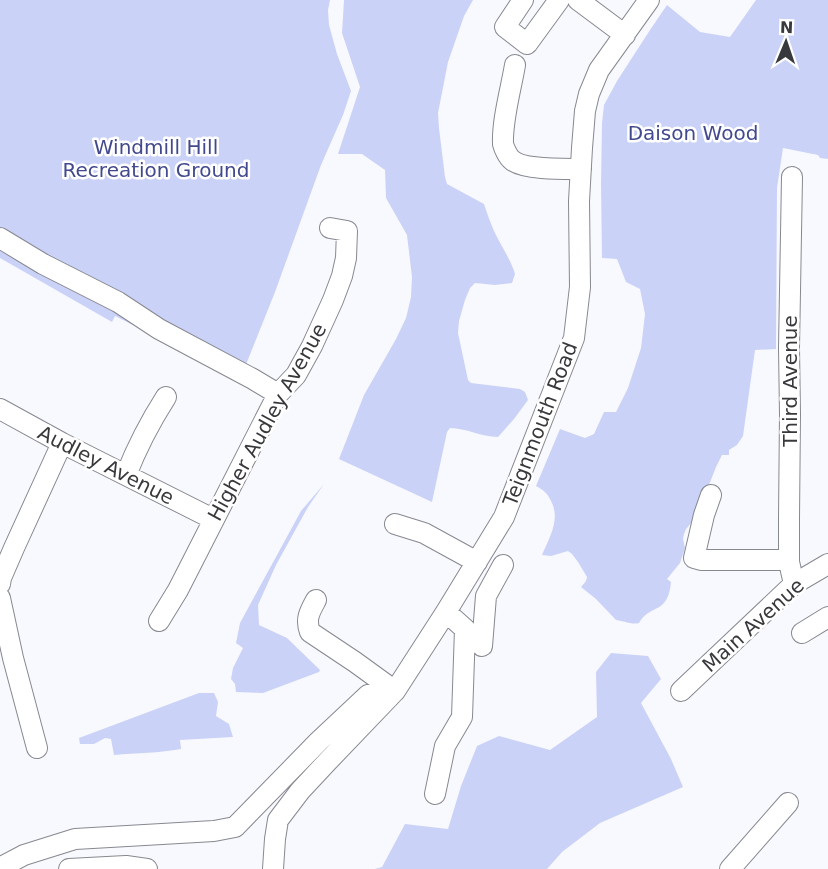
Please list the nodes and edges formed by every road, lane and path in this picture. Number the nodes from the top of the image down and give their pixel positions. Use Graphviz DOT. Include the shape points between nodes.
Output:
graph roads {
  1 [pos="523,0"];
  2 [pos="559,0"];
  3 [pos="578,0"];
  4 [pos="648,0"];
  5 [pos="625,35"];
  6 [pos="515,65"];
  7 [pos="581,169"];
  8 [pos="792,177"];
  9 [pos="330,228"];
  10 [pos="0,238"];
  11 [pos="278,394"];
  12 [pos="166,397"];
  13 [pos="0,409"];
  14 [pos="62,443"];
  15 [pos="126,475"];
  16 [pos="711,495"];
  17 [pos="213,519"];
  18 [pos="395,524"];
  19 [pos="789,562"];
  20 [pos="828,564"];
  21 [pos="503,565"];
  22 [pos="474,567"];
  23 [pos="0,584"];
  24 [pos="794,584"];
  25 [pos="491,586"];
  26 [pos="0,598"];
  27 [pos="316,600"];
  28 [pos="446,612"];
  29 [pos="828,617"];
  30 [pos="159,621"];
  31 [pos="802,633"];
  32 [pos="482,646"];
  33 [pos="395,691"];
  34 [pos="681,691"];
  35 [pos="37,748"];
  36 [pos="435,794"];
  37 [pos="788,803"];
  38 [pos="0,869"];
  39 [pos="69,869"];
  40 [pos="147,869"];
  41 [pos="273,869"];
  42 [pos="730,869"];
  1 -- 2 [label="street" via="505,27 527,44"];
  3 -- 5 [label="street"];
  4 -- 5 [label="street, Teignmouth Road"];
  5 -- 7 [label="street, Teignmouth Road" via="599,70 589,94"];
  6 -- 7 [label="street" via="503,147 511,160 527,166"];
  7 -- 22 [label="street, Teignmouth Road" via="580,287 574,338 504,517"];
  8 -- 19 [label="street, Third Avenue"];
  9 -- 11 [label="street, Higher Audley Avenue" via="347,231 342,276 312,346 296,375"];
  10 -- 11 [label="street"];
  11 -- 17 [label="street, Higher Audley Avenue"];
  12 -- 15 [label="street"];
  13 -- 14 [label="street, Audley Avenue"];
  14 -- 15 [label="street, Audley Avenue"];
  14 -- 23 [label="street"];
  15 -- 17 [label="street, Audley Avenue"];
  16 -- 19 [label="street" via="694,558"];
  17 -- 30 [label="street, Higher Audley Avenue"];
  18 -- 22 [label="street" via="424,533"];
  19 -- 24 [label="street, Third Avenue"];
  20 -- 24 [label="street, Main Avenue"];
  21 -- 25 [label="street"];
  22 -- 25 [label="street"];
  22 -- 28 [label="street, Teignmouth Road"];
  24 -- 34 [label="street, Main Avenue"];
  25 -- 32 [label="street" via="486,596"];
  26 -- 35 [label="street"];
  27 -- 33 [label="street" via="307,620 310,632"];
  28 -- 33 [label="street, Teignmouth Road"];
  28 -- 36 [label="street" via="465,629 462,717 445,746"];
  29 -- 31 [label="street"];
  33 -- 38 [label="street" via="368,695 235,827 75,839 24,855"];
  33 -- 41 [label="street, Teignmouth Road" via="328,760 278,820"];
  37 -- 42 [label="street"];
  39 -- 40 [label="street"];
}
